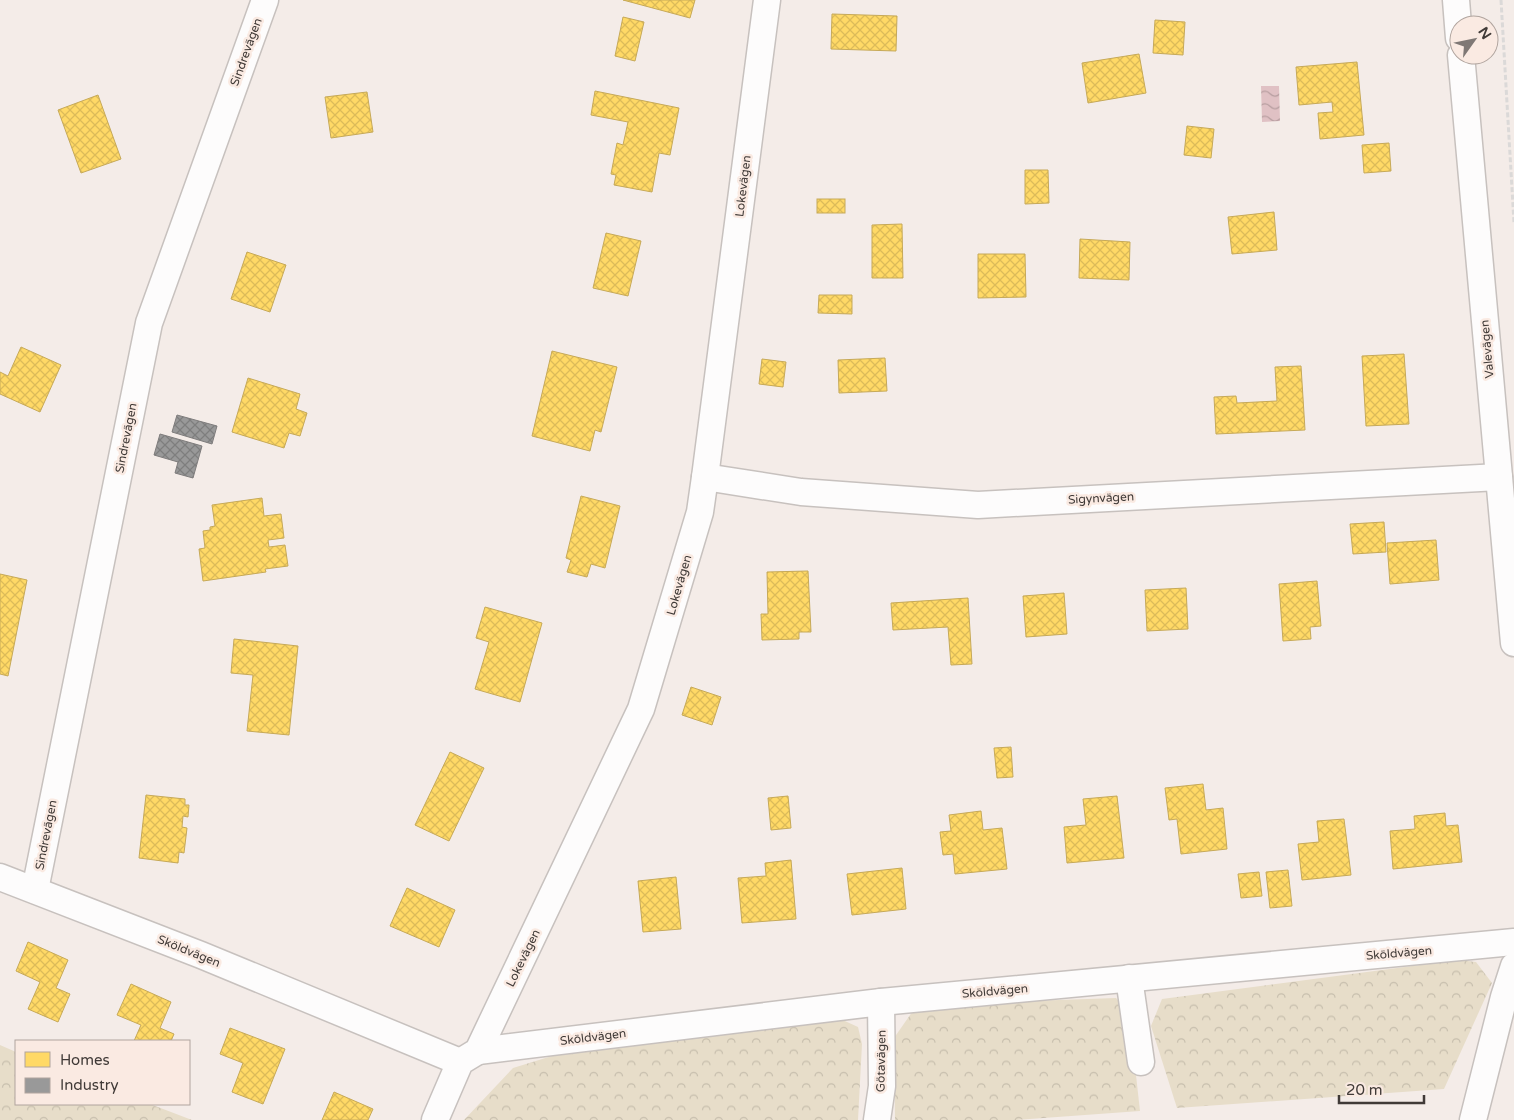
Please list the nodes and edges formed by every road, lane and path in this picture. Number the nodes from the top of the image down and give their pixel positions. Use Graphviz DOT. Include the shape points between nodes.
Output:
graph roads {
  1 [pos="265,0"];
  2 [pos="767,0"];
  3 [pos="1456,0"];
  4 [pos="1501,0"];
  5 [pos="1457,15"];
  6 [pos="1461,65"];
  7 [pos="1514,223"];
  8 [pos="705,477"];
  9 [pos="1499,477"];
  10 [pos="1514,643"];
  11 [pos="0,877"];
  12 [pos="34,890"];
  13 [pos="1514,942"];
  14 [pos="1514,966"];
  15 [pos="1129,978"];
  16 [pos="881,1002"];
  17 [pos="469,1056"];
  18 [pos="1141,1062"];
  19 [pos="435,1120"];
  20 [pos="877,1120"];
  21 [pos="1473,1120"];
  1 -- 12 [label="street, Sindrevägen" via="149,324"];
  2 -- 8 [label="street, Lokevägen"];
  3 -- 5 [label="street"];
  4 -- 7 [label="path"];
  6 -- 9 [label="street, Valevägen"];
  8 -- 9 [label="street, Sigynvägen" via="801,492 978,505"];
  8 -- 17 [label="street, Lokevägen" via="692,540 641,709"];
  9 -- 10 [label="street, Valevägen"];
  11 -- 12 [label="street, Sköldvägen"];
  12 -- 17 [label="street, Sköldvägen"];
  13 -- 15 [label="street, Sköldvägen"];
  14 -- 21 [label="street"];
  15 -- 16 [label="street, Sköldvägen"];
  15 -- 18 [label="street"];
  16 -- 17 [label="street, Sköldvägen"];
  16 -- 20 [label="street, Götavägen" via="882,1086"];
  17 -- 19 [label="street, Lokevägen"];
}
